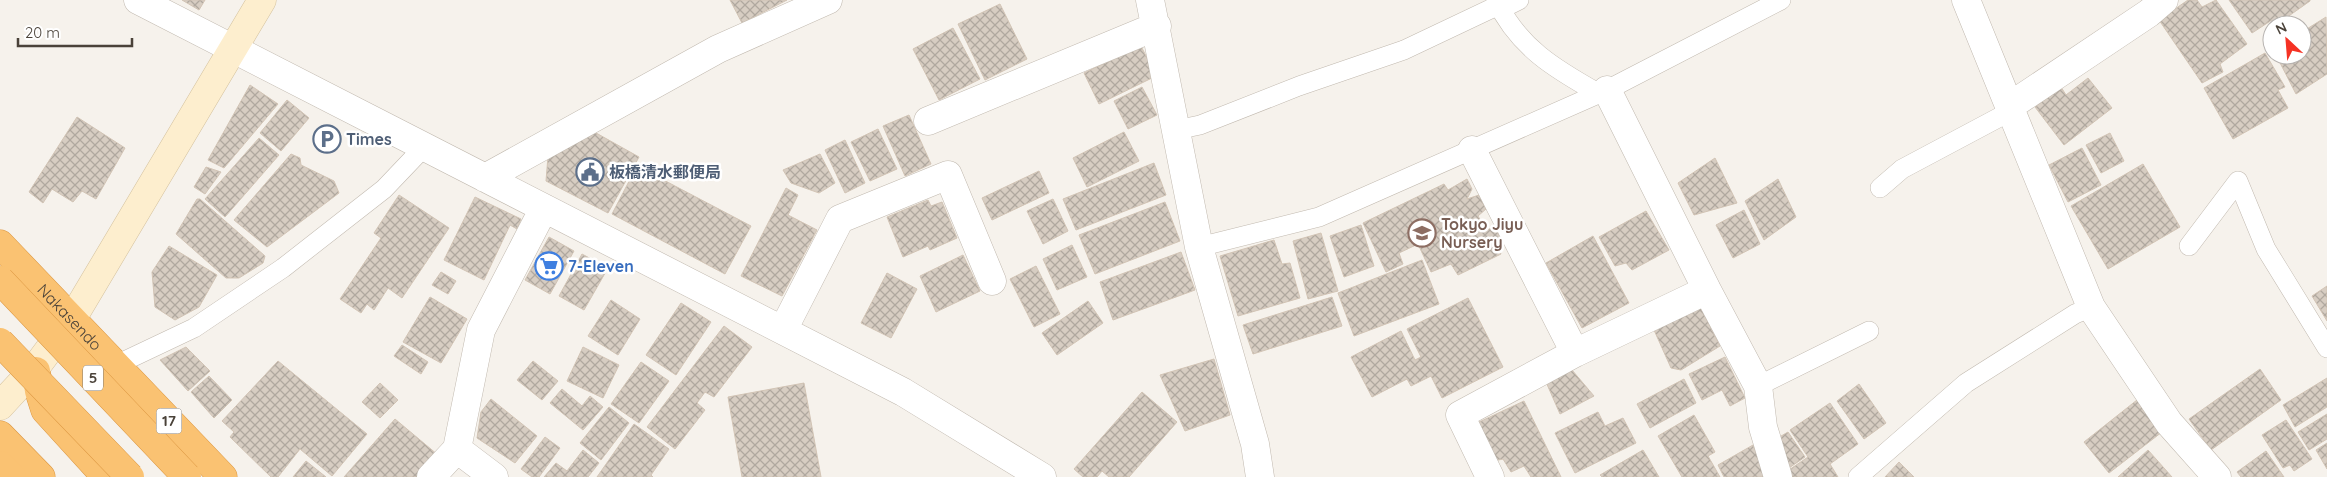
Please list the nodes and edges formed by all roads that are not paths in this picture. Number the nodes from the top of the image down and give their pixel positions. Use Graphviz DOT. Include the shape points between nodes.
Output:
graph roads {
  1 [pos="138,0"];
  2 [pos="262,0"];
  3 [pos="828,0"];
  4 [pos="1150,0"];
  5 [pos="1519,0"];
  6 [pos="1781,0"];
  7 [pos="1966,0"];
  8 [pos="2164,0"];
  9 [pos="1498,5"];
  10 [pos="1157,26"];
  11 [pos="233,48"];
  12 [pos="1603,91"];
  13 [pos="2010,108"];
  14 [pos="928,122"];
  15 [pos="1176,130"];
  16 [pos="424,147"];
  17 [pos="1472,150"];
  18 [pos="485,178"];
  19 [pos="1880,188"];
  20 [pos="544,208"];
  21 [pos="0,244"];
  22 [pos="2189,246"];
  23 [pos="1199,247"];
  24 [pos="0,280"];
  25 [pos="992,281"];
  26 [pos="1707,290"];
  27 [pos="2091,307"];
  28 [pos="72,320"];
  29 [pos="0,325"];
  30 [pos="783,330"];
  31 [pos="1870,331"];
  32 [pos="0,342"];
  33 [pos="2327,348"];
  34 [pos="1575,353"];
  35 [pos="116,365"];
  36 [pos="31,372"];
  37 [pos="1758,386"];
  38 [pos="0,406"];
  39 [pos="0,434"];
  40 [pos="457,449"];
  41 [pos="0,456"];
  42 [pos="0,465"];
  43 [pos="12,477"];
  44 [pos="21,477"];
  45 [pos="41,477"];
  46 [pos="106,477"];
  47 [pos="130,477"];
  48 [pos="187,477"];
  49 [pos="223,477"];
  50 [pos="431,477"];
  51 [pos="494,477"];
  52 [pos="1042,477"];
  53 [pos="1260,477"];
  54 [pos="1490,477"];
  55 [pos="1778,477"];
  56 [pos="1858,477"];
  57 [pos="2217,477"];
  1 -- 11 [label="street"];
  2 -- 11 [label="street"];
  3 -- 18 [label="street" via="718,49"];
  4 -- 10 [label="street"];
  5 -- 9 [label="lane"];
  6 -- 12 [label="lane"];
  7 -- 13 [label="street"];
  8 -- 13 [label="street"];
  9 -- 12 [label="lane" via="1524,42 1557,70"];
  9 -- 15 [label="lane" via="1404,50 1200,125"];
  10 -- 14 [label="street"];
  10 -- 15 [label="street"];
  11 -- 16 [label="street"];
  11 -- 28 [label="street"];
  12 -- 17 [label="lane"];
  12 -- 26 [label="street"];
  13 -- 19 [label="lane" via="1902,170"];
  13 -- 27 [label="street"];
  15 -- 23 [label="street"];
  16 -- 18 [label="street"];
  16 -- 35 [label="lane" via="384,189 283,268 194,328"];
  17 -- 23 [label="lane" via="1319,217"];
  17 -- 34 [label="street"];
  18 -- 20 [label="street"];
  20 -- 30 [label="street"];
  20 -- 40 [label="street" via="480,330"];
  21 -- 28 [label="highway, Nakasendo / 17"];
  22 -- 33 [label="lane" via="2238,181 2266,249"];
  23 -- 53 [label="street" via="1255,444"];
  24 -- 48 [label="highway, 5, bridge"];
  25 -- 30 [label="street" via="948,175 840,219"];
  26 -- 34 [label="street"];
  26 -- 37 [label="street"];
  27 -- 56 [label="lane" via="1966,383"];
  27 -- 57 [label="street" via="2170,423"];
  28 -- 35 [label="highway, Nakasendo / 17"];
  28 -- 36 [label="street"];
  29 -- 36 [label="highway"];
  30 -- 52 [label="street" via="903,392"];
  31 -- 37 [label="lane"];
  32 -- 47 [label="highway, bridge"];
  34 -- 54 [label="street" via="1460,415"];
  35 -- 49 [label="highway, Nakasendo / 17"];
  36 -- 38 [label="street"];
  36 -- 46 [label="highway" via="45,410"];
  37 -- 55 [label="street" via="1763,427"];
  39 -- 45 [label="highway"];
  40 -- 50 [label="street"];
  40 -- 51 [label="street"];
  41 -- 44 [label="highway"];
  42 -- 43 [label="highway"];
}
